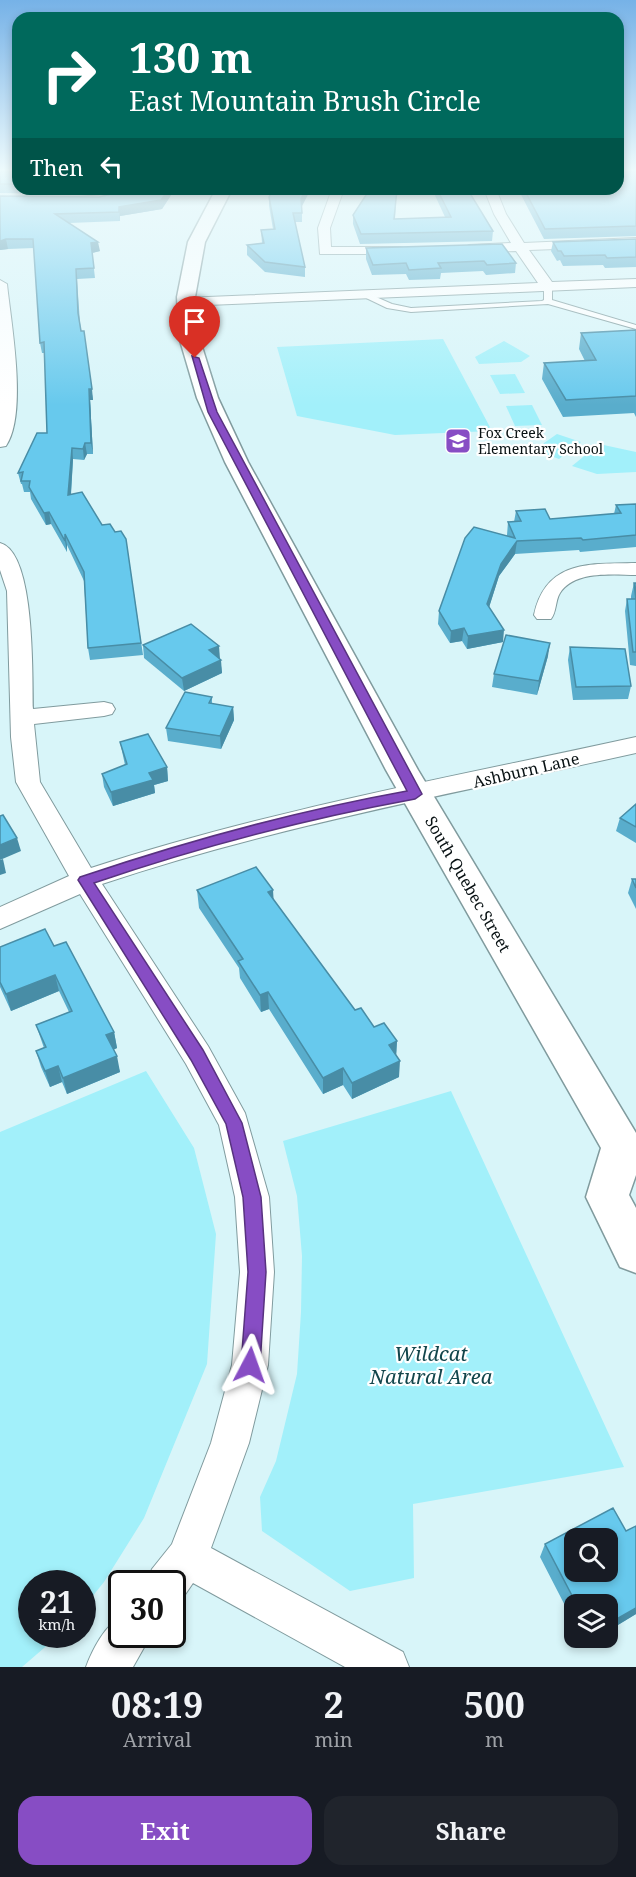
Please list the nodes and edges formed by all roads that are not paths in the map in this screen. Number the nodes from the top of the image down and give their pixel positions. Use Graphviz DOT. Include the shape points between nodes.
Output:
graph roads {
  1 [pos="194,250"];
  2 [pos="325,250"];
  3 [pos="523,250"];
  4 [pos="420,251"];
  5 [pos="1,279"];
  6 [pos="636,283"];
  7 [pos="548,294"];
  8 [pos="184,302"];
  9 [pos="636,327"];
  10 [pos="0,442"];
  11 [pos="0,549"];
  12 [pos="636,569"];
  13 [pos="544,615"];
  14 [pos="104,709"];
  15 [pos="22,718"];
  16 [pos="636,745"];
  17 [pos="415,794"];
  18 [pos="85,880"];
  19 [pos="0,919"];
  20 [pos="629,1151"];
  21 [pos="636,1252"];
  22 [pos="177,1570"];
  23 [pos="186,1575"];
  24 [pos="121,1648"];
  25 [pos="107,1667"];
  26 [pos="388,1667"];
  1 -- 8 [label="main road, South Quebec Street"];
  2 -- 4 [label="street"];
  3 -- 7 [label="street"];
  5 -- 10 [label="street" via="9,415"];
  6 -- 7 [label="street"];
  7 -- 8 [label="street" via="364,295"];
  7 -- 9 [label="lane"];
  8 -- 17 [label="main road, South Quebec Street" via="189,340 212,412"];
  11 -- 15 [label="street" via="17,591"];
  12 -- 13 [label="street" via="567,577 552,589"];
  14 -- 15 [label="street"];
  15 -- 18 [label="street" via="28,782"];
  16 -- 17 [label="street, Ashburn Lane"];
  17 -- 18 [label="street, Ashburn Lane" via="336,809 178,849"];
  17 -- 20 [label="main road, South Quebec Street"];
  18 -- 19 [label="street, Ashburn Lane"];
  18 -- 22 [label="street" via="197,1055 234,1123 252,1197 257,1272 250,1365 230,1443"];
  20 -- 21 [label="main road, South Quebec Street" via="607,1197"];
  23 -- 26 [label="street"];
  24 -- 25 [label="street"];
}
